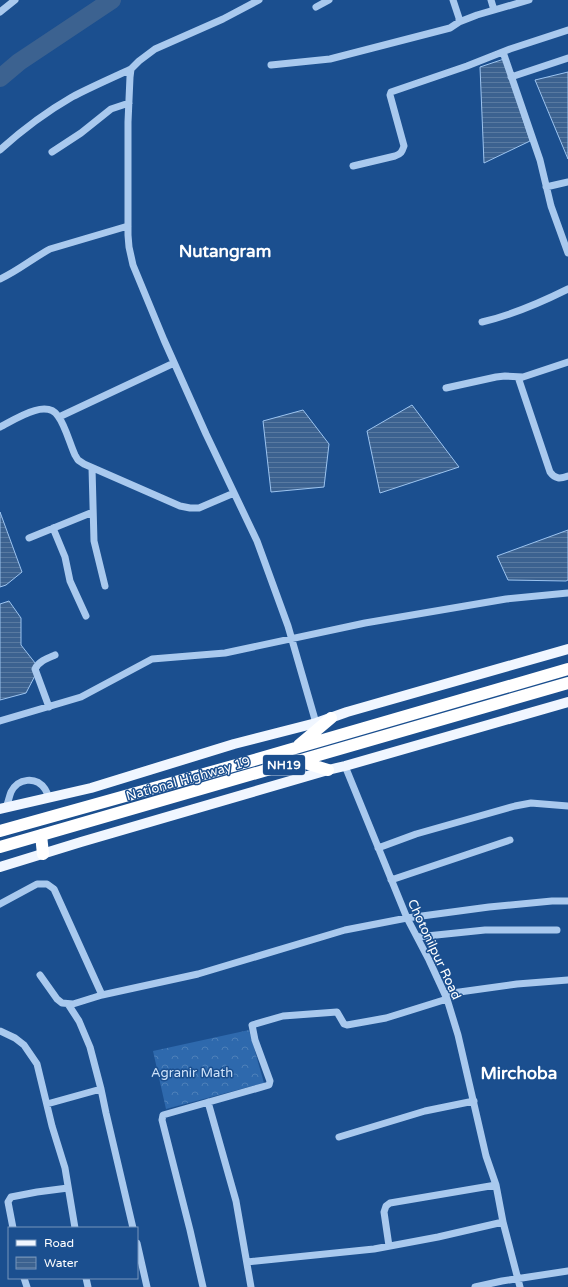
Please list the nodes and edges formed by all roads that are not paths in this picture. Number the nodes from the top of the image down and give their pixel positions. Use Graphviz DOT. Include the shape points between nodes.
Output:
graph roads {
  1 [pos="15,0"];
  2 [pos="259,0"];
  3 [pos="329,0"];
  4 [pos="453,0"];
  5 [pos="491,0"];
  6 [pos="529,0"];
  7 [pos="316,7"];
  8 [pos="494,10"];
  9 [pos="0,12"];
  10 [pos="459,22"];
  11 [pos="568,30"];
  12 [pos="503,52"];
  13 [pos="568,58"];
  14 [pos="271,65"];
  15 [pos="131,69"];
  16 [pos="511,77"];
  17 [pos="129,103"];
  18 [pos="0,150"];
  19 [pos="52,152"];
  20 [pos="353,166"];
  21 [pos="568,182"];
  22 [pos="546,187"];
  23 [pos="128,226"];
  24 [pos="564,232"];
  25 [pos="568,253"];
  26 [pos="0,279"];
  27 [pos="568,289"];
  28 [pos="482,322"];
  29 [pos="568,362"];
  30 [pos="174,363"];
  31 [pos="518,377"];
  32 [pos="446,388"];
  33 [pos="59,417"];
  34 [pos="0,428"];
  35 [pos="92,468"];
  36 [pos="568,476"];
  37 [pos="234,493"];
  38 [pos="93,512"];
  39 [pos="53,528"];
  40 [pos="29,538"];
  41 [pos="105,586"];
  42 [pos="568,593"];
  43 [pos="86,616"];
  44 [pos="292,638"];
  45 [pos="568,649"];
  46 [pos="55,655"];
  47 [pos="568,669"];
  48 [pos="568,683"];
  49 [pos="568,702"];
  50 [pos="49,707"];
  51 [pos="331,718"];
  52 [pos="0,721"];
  53 [pos="316,724"];
  54 [pos="295,748"];
  55 [pos="299,761"];
  56 [pos="345,766"];
  57 [pos="328,770"];
  58 [pos="49,798"];
  59 [pos="568,806"];
  60 [pos="3,809"];
  61 [pos="0,831"];
  62 [pos="41,835"];
  63 [pos="510,840"];
  64 [pos="0,847"];
  65 [pos="378,848"];
  66 [pos="43,854"];
  67 [pos="0,867"];
  68 [pos="391,880"];
  69 [pos="568,901"];
  70 [pos="0,904"];
  71 [pos="407,918"];
  72 [pos="557,930"];
  73 [pos="417,937"];
  74 [pos="40,975"];
  75 [pos="568,980"];
  76 [pos="102,996"];
  77 [pos="446,997"];
  78 [pos="68,1004"];
  79 [pos="0,1031"];
  80 [pos="101,1089"];
  81 [pos="474,1101"];
  82 [pos="208,1102"];
  83 [pos="46,1104"];
  84 [pos="340,1137"];
  85 [pos="496,1185"];
  86 [pos="68,1188"];
  87 [pos="503,1222"];
  88 [pos="13,1227"];
  89 [pos="75,1227"];
  90 [pos="134,1227"];
  91 [pos="389,1246"];
  92 [pos="138,1247"];
  93 [pos="247,1262"];
  94 [pos="568,1271"];
  95 [pos="518,1279"];
  96 [pos="147,1287"];
  97 [pos="203,1287"];
  98 [pos="251,1287"];
  99 [pos="475,1287"];
  100 [pos="520,1287"];
  1 -- 9 [label="street"];
  2 -- 15 [label="street" via="155,49"];
  3 -- 7 [label="street"];
  4 -- 10 [label="street"];
  5 -- 8 [label="street"];
  6 -- 8 [label="street"];
  8 -- 10 [label="street"];
  10 -- 14 [label="street" via="450,28 330,59"];
  11 -- 12 [label="street"];
  12 -- 16 [label="street"];
  12 -- 20 [label="street" via="391,92 403,150 395,156"];
  13 -- 16 [label="street"];
  15 -- 17 [label="street"];
  15 -- 18 [label="street" via="72,97 19,133"];
  16 -- 22 [label="street" via="540,160"];
  17 -- 19 [label="street" via="111,109 81,134"];
  17 -- 23 [label="street"];
  21 -- 22 [label="street"];
  22 -- 24 [label="street" via="551,206"];
  23 -- 26 [label="street" via="50,249"];
  23 -- 30 [label="street" via="133,264"];
  24 -- 25 [label="street"];
  27 -- 28 [label="street" via="522,310"];
  29 -- 31 [label="street" via="532,375"];
  30 -- 33 [label="street"];
  30 -- 37 [label="street"];
  31 -- 32 [label="street" via="496,376"];
  31 -- 36 [label="street" via="550,472 557,478"];
  33 -- 34 [label="street" via="51,409 34,410"];
  33 -- 35 [label="street" via="75,456"];
  35 -- 37 [label="street" via="190,508 199,508"];
  35 -- 38 [label="street"];
  37 -- 44 [label="street" via="257,541"];
  38 -- 39 [label="street"];
  38 -- 41 [label="street" via="94,541"];
  39 -- 40 [label="street"];
  39 -- 43 [label="street" via="65,558 70,581"];
  42 -- 44 [label="street" via="506,599"];
  44 -- 50 [label="street" via="225,652 152,659 81,697"];
  44 -- 53 [label="street"];
  45 -- 51 [label="main road"];
  46 -- 50 [label="street" via="41,662 35,669"];
  47 -- 54 [label="highway, NH19"];
  48 -- 55 [label="highway, National Highway 19 / NH19"];
  49 -- 56 [label="main road"];
  50 -- 52 [label="street"];
  51 -- 53 [label="main road"];
  51 -- 54 [label="highway"];
  53 -- 58 [label="main road" via="234,744 91,788"];
  54 -- 61 [label="highway, NH19"];
  55 -- 57 [label="highway"];
  55 -- 62 [label="highway, National Highway 19 / NH19"];
  56 -- 57 [label="main road"];
  56 -- 65 [label="street, Chotonilpur Road"];
  57 -- 66 [label="main road"];
  58 -- 60 [label="main road"];
  58 -- 60 [label="street" via="45,788 35,781 22,781 11,792"];
  59 -- 65 [label="street" via="531,803 515,806 416,834"];
  62 -- 64 [label="highway, National Highway 19 / NH19"];
  62 -- 66 [label="highway"];
  63 -- 68 [label="street"];
  65 -- 68 [label="street, Chotonilpur Road"];
  66 -- 67 [label="main road"];
  68 -- 71 [label="street, Chotonilpur Road"];
  69 -- 71 [label="street" via="489,907"];
  70 -- 76 [label="street" via="37,884 47,884 54,889"];
  71 -- 73 [label="street, Chotonilpur Road"];
  71 -- 76 [label="street" via="345,930 198,974"];
  72 -- 73 [label="street" via="485,930"];
  73 -- 77 [label="street, Chotonilpur Road"];
  74 -- 78 [label="street" via="57,998"];
  75 -- 77 [label="street" via="517,984"];
  76 -- 78 [label="street"];
  77 -- 81 [label="street, Chotonilpur Road"];
  77 -- 82 [label="street" via="386,1018 347,1025 337,1012 283,1016 252,1025 270,1084"];
  78 -- 80 [label="street" via="79,1021 90,1047"];
  79 -- 83 [label="street" via="16,1038 24,1045 36,1064"];
  80 -- 83 [label="street"];
  80 -- 90 [label="street"];
  81 -- 84 [label="street" via="425,1111"];
  81 -- 85 [label="street, Chotonilpur Road" via="486,1156"];
  82 -- 93 [label="street" via="236,1201"];
  82 -- 97 [label="street" via="166,1113 162,1117"];
  83 -- 86 [label="street" via="65,1168"];
  85 -- 87 [label="street, Chotonilpur Road"];
  85 -- 91 [label="street" via="390,1203 384,1212"];
  86 -- 88 [label="street" via="11,1197 8,1202"];
  86 -- 89 [label="street"];
  87 -- 91 [label="street"];
  87 -- 95 [label="street, Chotonilpur Road"];
  91 -- 93 [label="street" via="349,1253"];
  92 -- 96 [label="street"];
  93 -- 98 [label="street"];
  94 -- 95 [label="street"];
  95 -- 99 [label="street"];
  95 -- 100 [label="street, Chotonilpur Road"];
}
